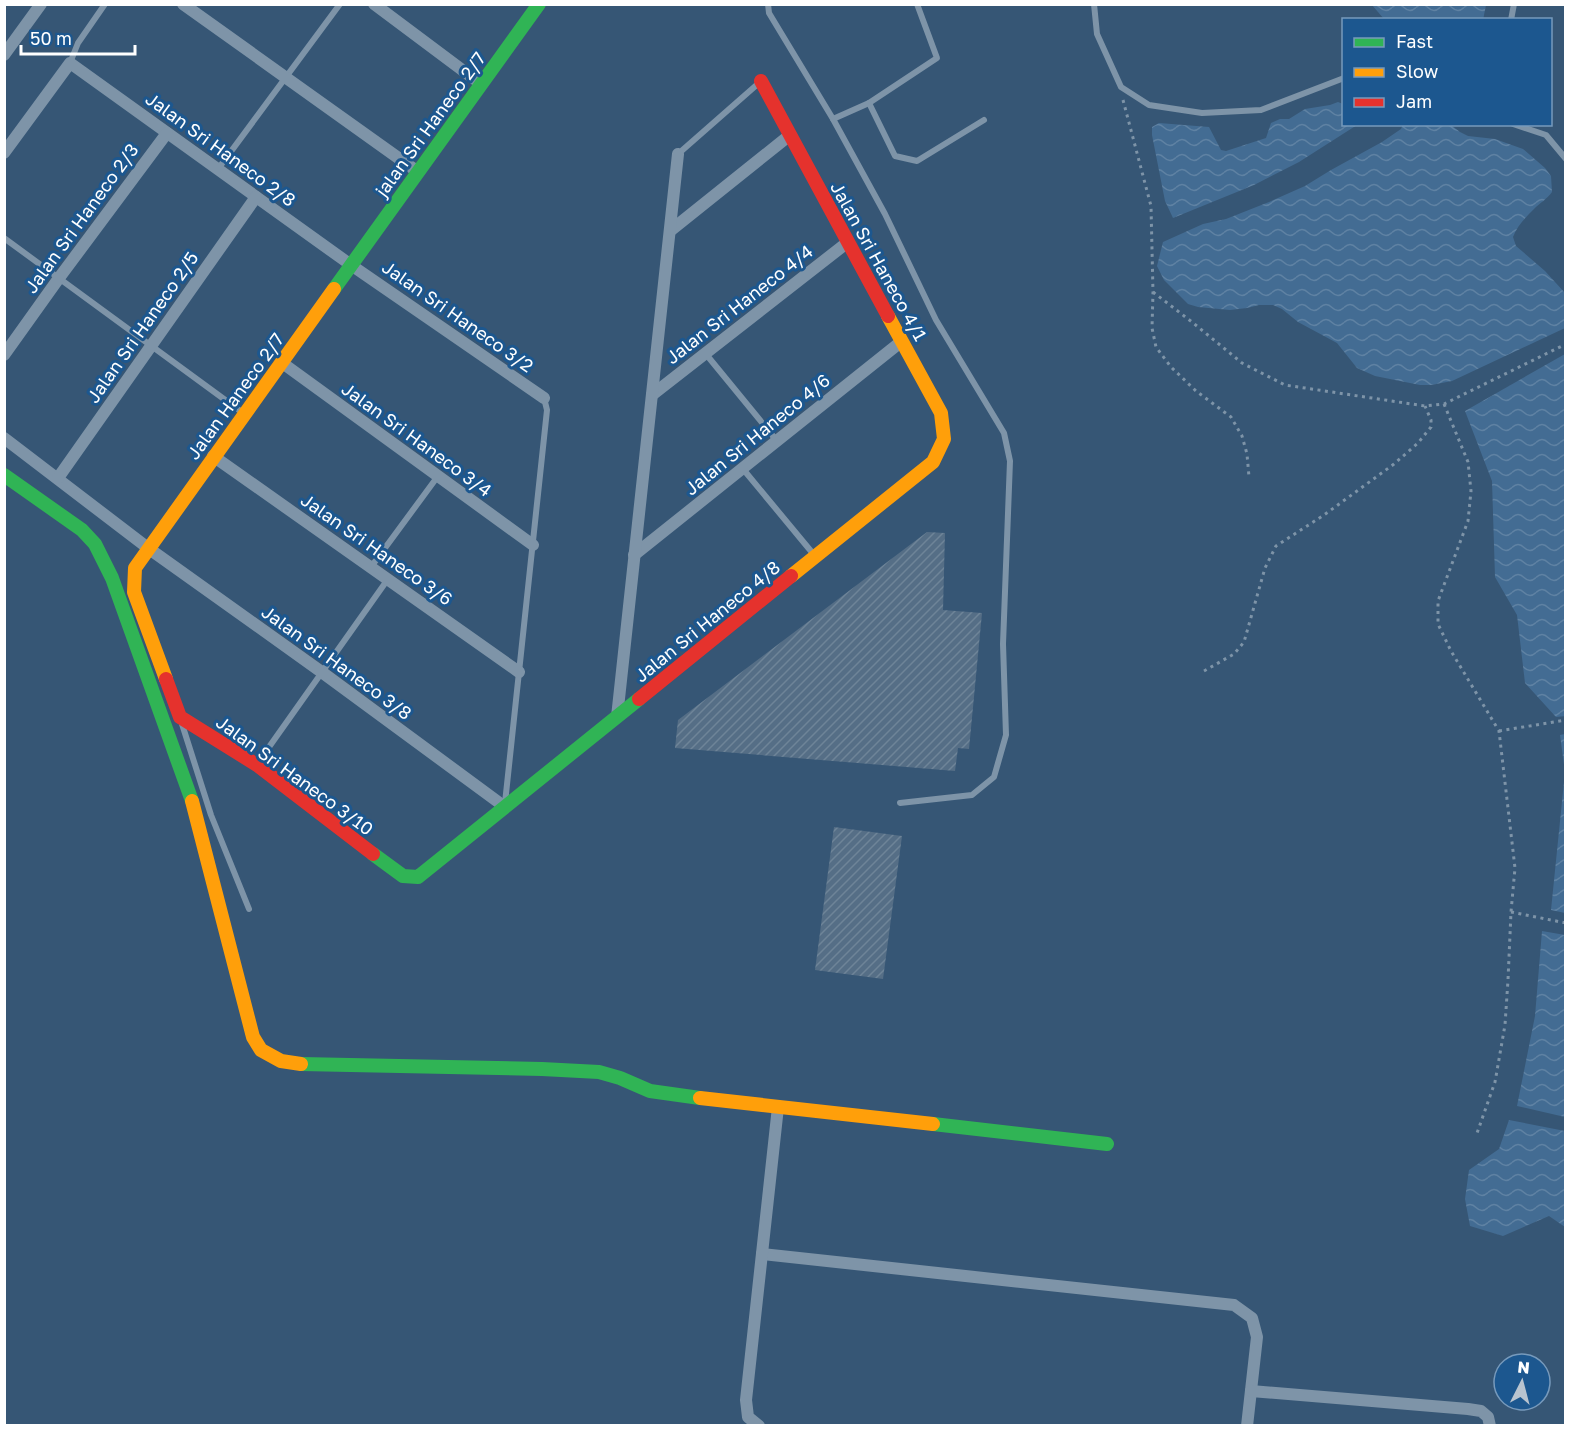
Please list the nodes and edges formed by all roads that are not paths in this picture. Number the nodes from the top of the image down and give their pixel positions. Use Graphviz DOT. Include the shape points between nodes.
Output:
graph roads {
  1 [pos="41,4"];
  2 [pos="105,4"];
  3 [pos="183,4"];
  4 [pos="340,4"];
  5 [pos="374,4"];
  6 [pos="539,4"];
  7 [pos="768,4"];
  8 [pos="917,4"];
  9 [pos="1094,4"];
  10 [pos="4,55"];
  11 [pos="70,63"];
  12 [pos="286,78"];
  13 [pos="1342,79"];
  14 [pos="760,81"];
  15 [pos="481,84"];
  16 [pos="869,103"];
  17 [pos="833,119"];
  18 [pos="984,120"];
  19 [pos="1519,126"];
  20 [pos="167,133"];
  21 [pos="790,135"];
  22 [pos="4,153"];
  23 [pos="678,154"];
  24 [pos="1566,159"];
  25 [pos="218,170"];
  26 [pos="418,171"];
  27 [pos="256,197"];
  28 [pos="669,231"];
  29 [pos="4,238"];
  30 [pos="848,242"];
  31 [pos="351,265"];
  32 [pos="59,278"];
  33 [pos="902,341"];
  34 [pos="151,346"];
  35 [pos="705,353"];
  36 [pos="4,355"];
  37 [pos="281,362"];
  38 [pos="652,395"];
  39 [pos="544,398"];
  40 [pos="244,414"];
  41 [pos="4,438"];
  42 [pos="777,441"];
  43 [pos="213,456"];
  44 [pos="933,462"];
  45 [pos="743,469"];
  46 [pos="4,475"];
  47 [pos="438,476"];
  48 [pos="57,478"];
  49 [pos="532,545"];
  50 [pos="148,548"];
  51 [pos="634,555"];
  52 [pos="815,557"];
  53 [pos="371,567"];
  54 [pos="388,579"];
  55 [pos="519,672"];
  56 [pos="323,673"];
  57 [pos="180,717"];
  58 [pos="617,717"];
  59 [pos="257,765"];
  60 [pos="900,803"];
  61 [pos="505,807"];
  62 [pos="249,909"];
  63 [pos="778,1107"];
  64 [pos="1107,1144"];
  65 [pos="762,1254"];
  66 [pos="1251,1391"];
  67 [pos="759,1425"];
  68 [pos="1247,1425"];
  69 [pos="1490,1425"];
  1 -- 10 [label="street"];
  2 -- 11 [label="lane" via="78,43"];
  3 -- 12 [label="street"];
  4 -- 12 [label="lane"];
  5 -- 15 [label="street"];
  6 -- 15 [label="street, jalan Sri Haneco 2/7"];
  7 -- 17 [label="lane" via="768,13"];
  8 -- 16 [label="lane" via="937,58"];
  9 -- 13 [label="lane" via="1097,34 1120,87 1149,105 1202,113 1261,110"];
  11 -- 20 [label="street, Jalan Sri Haneco 2/8"];
  11 -- 22 [label="street"];
  12 -- 25 [label="lane"];
  12 -- 26 [label="street"];
  14 -- 21 [label="street, Jalan Sri Haneco 4/1"];
  14 -- 23 [label="lane"];
  15 -- 26 [label="street, jalan Sri Haneco 2/7"];
  16 -- 17 [label="lane"];
  16 -- 18 [label="lane" via="895,156 917,161"];
  17 -- 60 [label="lane" via="936,320 1004,433 1010,461 1003,645 1006,735 994,777 972,795"];
  19 -- 24 [label="lane" via="1546,135"];
  20 -- 25 [label="street, Jalan Sri Haneco 2/8"];
  20 -- 32 [label="street, Jalan Sri Haneco 2/3"];
  21 -- 28 [label="street"];
  21 -- 30 [label="street, Jalan Sri Haneco 4/1"];
  23 -- 28 [label="street"];
  25 -- 27 [label="street, Jalan Sri Haneco 2/8"];
  26 -- 31 [label="street, jalan Sri Haneco 2/7"];
  27 -- 31 [label="street, Jalan Sri Haneco 2/8"];
  27 -- 34 [label="street, Jalan Sri Haneco 2/5"];
  28 -- 38 [label="street"];
  29 -- 32 [label="lane"];
  30 -- 33 [label="street, Jalan Sri Haneco 4/1"];
  30 -- 35 [label="street, Jalan Sri Haneco 4/4"];
  31 -- 37 [label="street, Jalan Haneco 2/7"];
  31 -- 39 [label="street, Jalan Sri Haneco 3/2"];
  32 -- 34 [label="lane"];
  32 -- 36 [label="street, Jalan Sri Haneco 2/3"];
  33 -- 42 [label="street, Jalan Sri Haneco 4/6"];
  33 -- 44 [label="street, Jalan Sri Haneco 4/1" via="941,413 944,439"];
  34 -- 40 [label="lane"];
  34 -- 48 [label="street, Jalan Sri Haneco 2/5"];
  35 -- 38 [label="street, Jalan Sri Haneco 4/4"];
  35 -- 42 [label="lane"];
  37 -- 40 [label="street, Jalan Haneco 2/7"];
  37 -- 47 [label="street, Jalan Sri Haneco 3/4"];
  38 -- 51 [label="street"];
  39 -- 49 [label="lane" via="547,410"];
  40 -- 43 [label="street, Jalan Haneco 2/7"];
  41 -- 48 [label="street, Jalan Sri Haneco 3/8"];
  42 -- 45 [label="street, Jalan Sri Haneco 4/6"];
  43 -- 50 [label="street, Jalan Haneco 2/7"];
  43 -- 53 [label="street, Jalan Sri Haneco 3/6"];
  44 -- 52 [label="street, Jalan Sri Haneco 4/8"];
  45 -- 51 [label="street, Jalan Sri Haneco 4/6"];
  45 -- 52 [label="lane"];
  46 -- 63 [label="street" via="82,530 95,544 112,578 189,791 253,1037 261,1050 281,1061 308,1065 599,1072 650,1091"];
  47 -- 49 [label="street, Jalan Sri Haneco 3/4"];
  47 -- 53 [label="lane"];
  48 -- 50 [label="street, Jalan Sri Haneco 3/8"];
  49 -- 55 [label="lane"];
  50 -- 56 [label="street, Jalan Sri Haneco 3/8"];
  50 -- 57 [label="street" via="135,568 134,592"];
  51 -- 58 [label="street"];
  52 -- 58 [label="street, Jalan Sri Haneco 4/8"];
  53 -- 54 [label="street, Jalan Sri Haneco 3/6"];
  54 -- 55 [label="street, Jalan Sri Haneco 3/6"];
  54 -- 56 [label="lane"];
  55 -- 61 [label="lane"];
  56 -- 59 [label="lane"];
  56 -- 61 [label="street, Jalan Sri Haneco 3/8"];
  57 -- 59 [label="street, Jalan Sri Haneco 3/10"];
  57 -- 62 [label="lane" via="212,816"];
  58 -- 61 [label="street, Jalan Sri Haneco 4/8"];
  59 -- 61 [label="street, Jalan Sri Haneco 3/10" via="403,876 418,877"];
  63 -- 64 [label="street"];
  63 -- 65 [label="street"];
  65 -- 66 [label="street" via="1234,1305 1252,1318 1257,1337"];
  65 -- 67 [label="street" via="746,1400 748,1417"];
  66 -- 68 [label="street"];
  66 -- 69 [label="street" via="1468,1409 1488,1417"];
}
